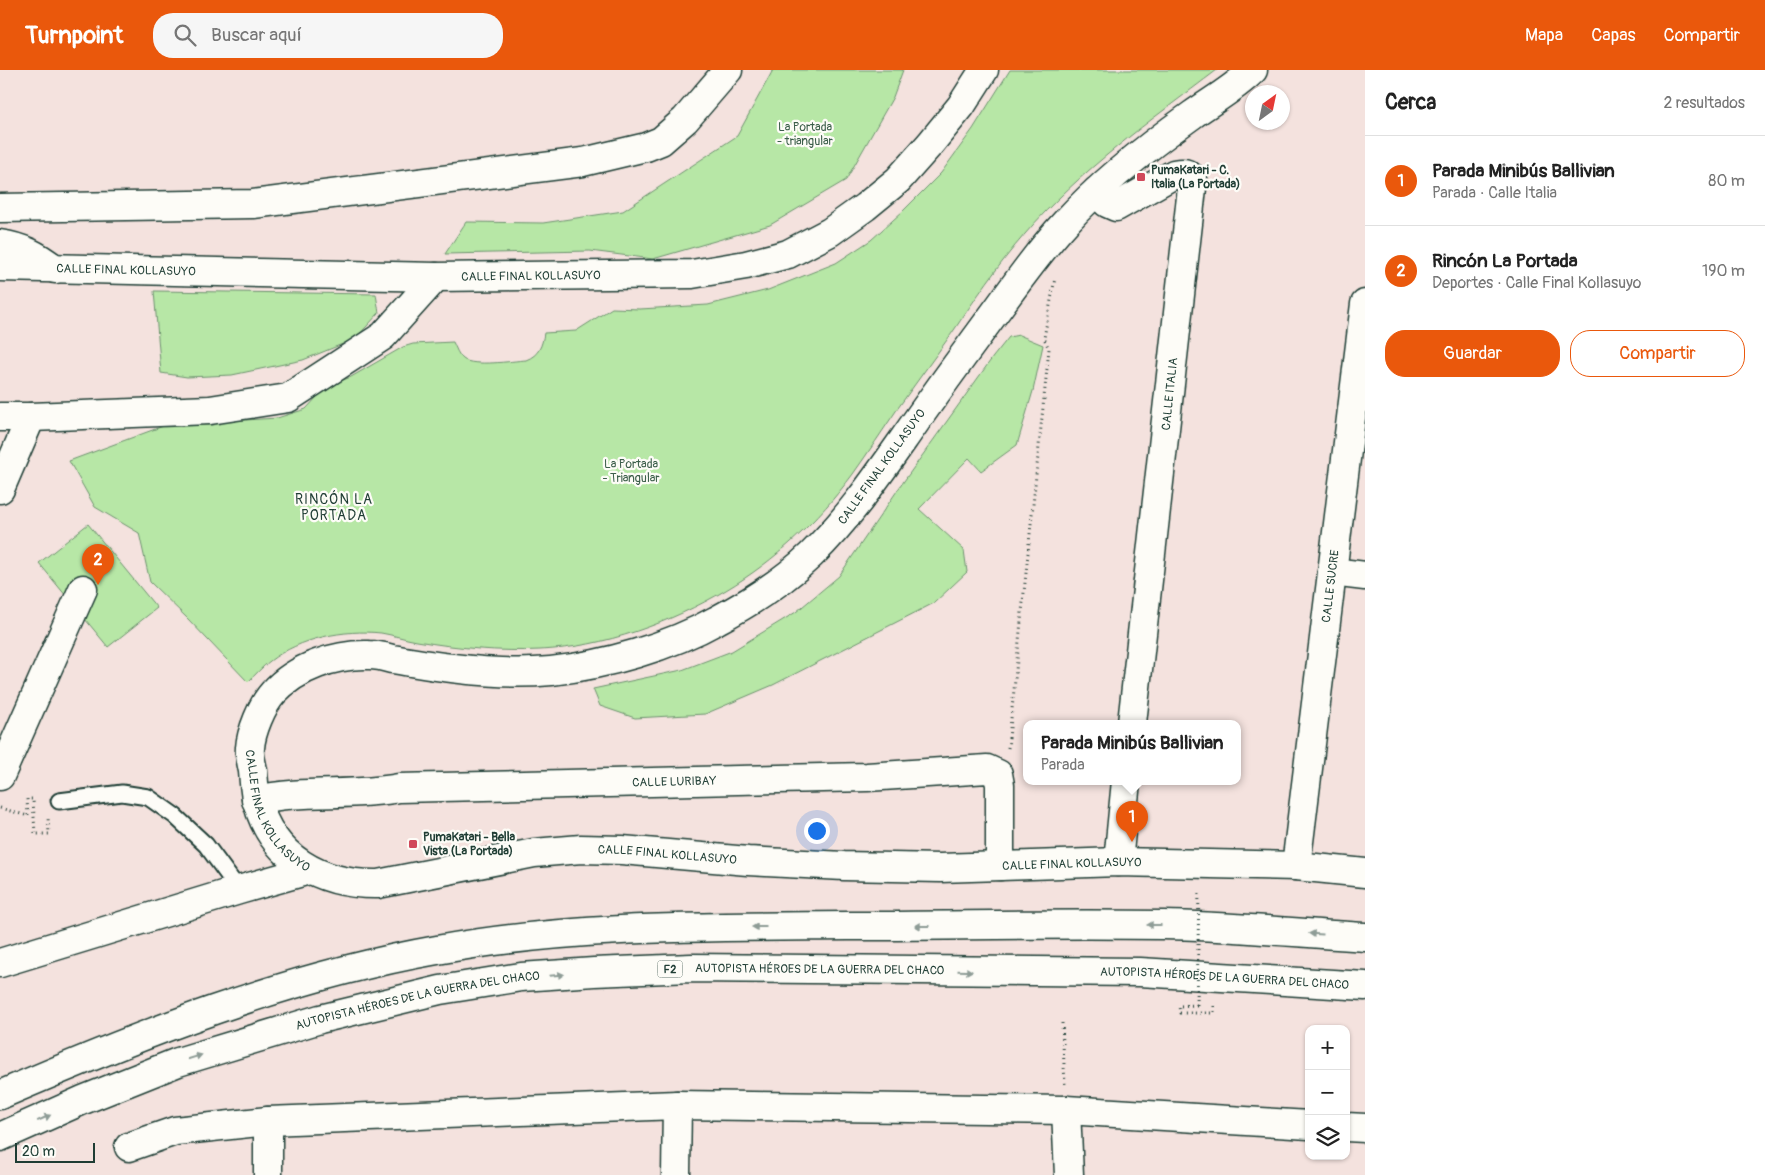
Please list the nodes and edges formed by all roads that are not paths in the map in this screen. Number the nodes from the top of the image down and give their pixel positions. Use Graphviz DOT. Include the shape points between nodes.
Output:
graph roads {
  1 [pos="728,70"];
  2 [pos="984,70"];
  3 [pos="1253,70"];
  4 [pos="1097,191"];
  5 [pos="0,208"];
  6 [pos="0,244"];
  7 [pos="0,267"];
  8 [pos="55,269"];
  9 [pos="436,277"];
  10 [pos="1365,304"];
  11 [pos="0,416"];
  12 [pos="30,417"];
  13 [pos="0,489"];
  14 [pos="1332,572"];
  15 [pos="1365,576"];
  16 [pos="83,589"];
  17 [pos="1132,720"];
  18 [pos="0,776"];
  19 [pos="1126,785"];
  20 [pos="256,800"];
  21 [pos="59,802"];
  22 [pos="1118,862"];
  23 [pos="1000,866"];
  24 [pos="1296,866"];
  25 [pos="309,870"];
  26 [pos="1365,873"];
  27 [pos="239,890"];
  28 [pos="1365,938"];
  29 [pos="0,963"];
  30 [pos="1365,986"];
  31 [pos="0,1095"];
  32 [pos="678,1105"];
  33 [pos="1066,1110"];
  34 [pos="268,1121"];
  35 [pos="1305,1125"];
  36 [pos="1350,1127"];
  37 [pos="1365,1128"];
  38 [pos="0,1138"];
  39 [pos="129,1147"];
  40 [pos="268,1175"];
  41 [pos="676,1175"];
  42 [pos="1069,1175"];
  1 -- 5 [label="main road" via="685,120 661,141 583,162 253,204"];
  2 -- 9 [label="main road, CALLE FINAL KOLLASUYO" via="961,106 898,180 830,232 788,254 692,274"];
  3 -- 4 [label="main road, CALLE FINAL KOLLASUYO" via="1239,84 1144,150"];
  4 -- 17 [label="main road, CALLE ITALIA" via="1107,203 1116,207 1174,174 1182,172 1193,179"];
  4 -- 20 [label="main road, CALLE FINAL KOLLASUYO" via="1041,251 862,498 808,558 763,592 716,622 654,648 600,663 550,671 502,672 369,655 334,658 298,672 273,693 258,717 250,748"];
  6 -- 8 [label="main road" via="38,255"];
  7 -- 8 [label="main road, CALLE FINAL KOLLASUYO"];
  8 -- 9 [label="main road, CALLE FINAL KOLLASUYO"];
  9 -- 12 [label="main road" via="383,336 288,398 210,410"];
  10 -- 14 [label="main road, CALLE SUCRE"];
  11 -- 12 [label="main road"];
  12 -- 13 [label="main road"];
  14 -- 15 [label="main road"];
  14 -- 24 [label="main road, CALLE SUCRE"];
  16 -- 18 [label="main road"];
  19 -- 22 [label="main road"];
  20 -- 23 [label="main road, CALLE LURIBAY" via="400,788 867,777 986,769 998,774 1000,785"];
  20 -- 25 [label="main road, CALLE FINAL KOLLASUYO" via="268,831 286,853"];
  21 -- 27 [label="lane" via="122,793 148,797 175,816 206,845"];
  22 -- 23 [label="main road, CALLE FINAL KOLLASUYO"];
  22 -- 24 [label="main road, CALLE FINAL KOLLASUYO"];
  23 -- 25 [label="main road, CALLE FINAL KOLLASUYO" via="844,866 581,849 534,853 378,884 357,885"];
  24 -- 26 [label="main road, CALLE FINAL KOLLASUYO"];
  25 -- 27 [label="main road"];
  27 -- 29 [label="main road"];
  28 -- 31 [label="main road, one-way" via="1165,925 692,927 521,937 436,950 309,979 168,1025"];
  38 -- 30 [label="main road, AUTOPISTA HÉROES DE LA GUERRA DEL CHACO / F2, one-way" via="83,1100 188,1059 320,1018 440,990 521,978 691,968 1140,972"];
  32 -- 33 [label="main road"];
  32 -- 34 [label="main road"];
  32 -- 41 [label="main road"];
  33 -- 35 [label="main road"];
  33 -- 42 [label="main road"];
  34 -- 39 [label="main road" via="175,1131"];
  34 -- 40 [label="main road"];
  36 -- 37 [label="main road"];
}
